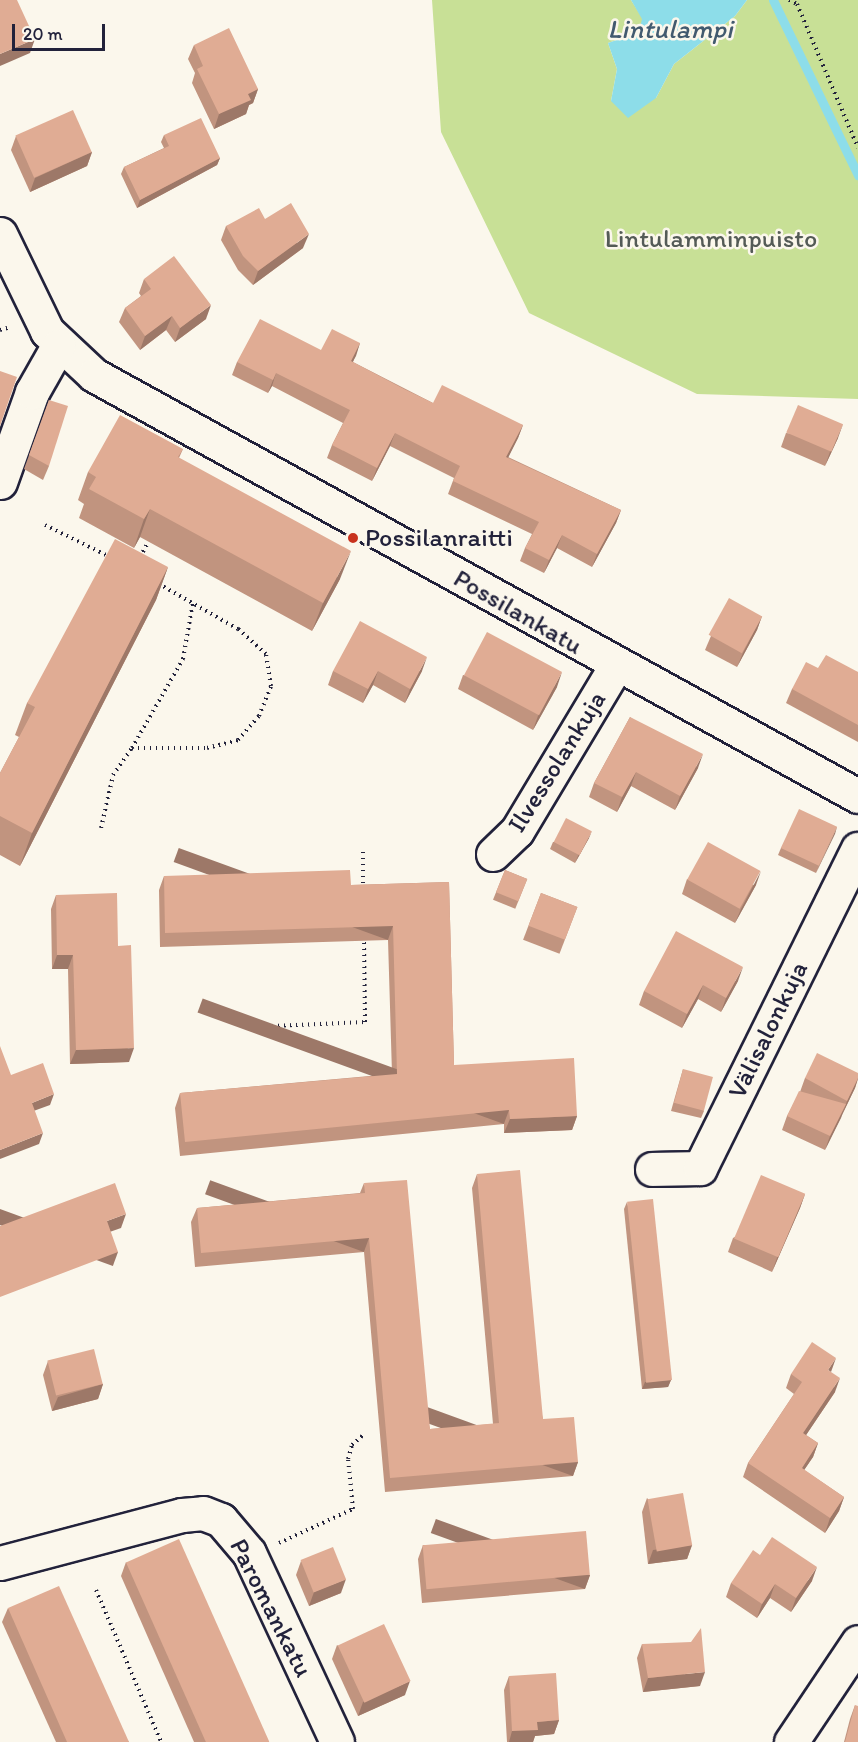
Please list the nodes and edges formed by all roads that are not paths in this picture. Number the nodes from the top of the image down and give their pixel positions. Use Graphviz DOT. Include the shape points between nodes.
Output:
graph roads {
  1 [pos="0,234"];
  2 [pos="58,346"];
  3 [pos="0,482"];
  4 [pos="615,667"];
  5 [pos="858,796"];
  6 [pos="858,849"];
  7 [pos="493,854"];
  8 [pos="652,1169"];
  9 [pos="0,1563"];
  10 [pos="858,1642"];
  11 [pos="338,1742"];
  12 [pos="791,1742"];
  1 -- 2 [label="street, Possilankatu" via="36,313"];
  2 -- 3 [label="street" via="32,392"];
  2 -- 4 [label="street, Possilankatu" via="94,375"];
  4 -- 5 [label="street, Possilankatu"];
  4 -- 7 [label="street, Ilvessolankuja" via="517,831"];
  6 -- 8 [label="street, Välisalonkuja" via="700,1168"];
  9 -- 11 [label="street, Paromankatu" via="182,1515 203,1513 221,1520 249,1553"];
  10 -- 12 [label="street"];
}
